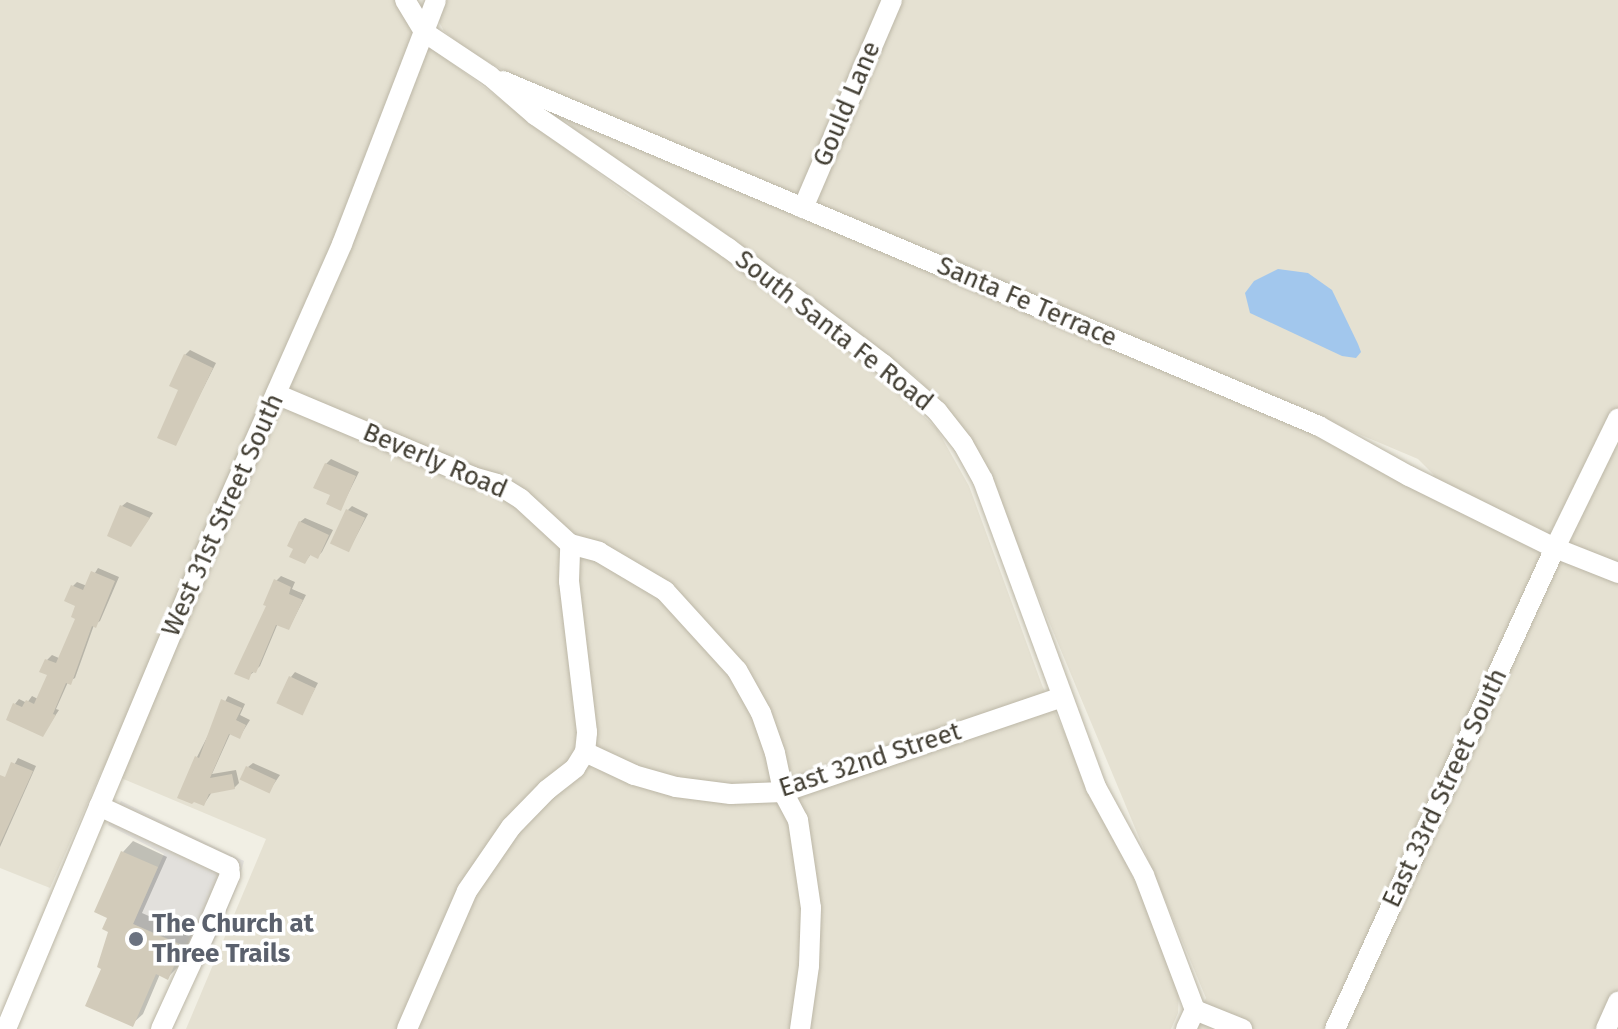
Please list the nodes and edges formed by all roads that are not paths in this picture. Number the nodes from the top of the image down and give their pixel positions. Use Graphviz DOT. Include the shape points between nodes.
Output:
graph roads {
  1 [pos="405,0"];
  2 [pos="436,0"];
  3 [pos="892,0"];
  4 [pos="424,32"];
  5 [pos="490,76"];
  6 [pos="803,208"];
  7 [pos="276,394"];
  8 [pos="1618,419"];
  9 [pos="570,544"];
  10 [pos="1555,548"];
  11 [pos="1618,573"];
  12 [pos="1062,697"];
  13 [pos="585,752"];
  14 [pos="783,792"];
  15 [pos="99,806"];
  16 [pos="1618,1002"];
  17 [pos="1191,1020"];
  18 [pos="6,1029"];
  19 [pos="161,1029"];
  20 [pos="407,1029"];
  21 [pos="800,1029"];
  22 [pos="1242,1029"];
  23 [pos="1335,1029"];
  24 [pos="1606,1029"];
  1 -- 4 [label="street, South Santa Fe Road"];
  2 -- 4 [label="street, West 31st Street South"];
  3 -- 6 [label="street, Gould Lane"];
  4 -- 5 [label="street, South Santa Fe Road"];
  4 -- 7 [label="street, West 31st Street South" via="342,244"];
  5 -- 6 [label="street, Santa Fe Terrace"];
  5 -- 12 [label="street, South Santa Fe Road" via="535,115 871,355 937,411 983,480"];
  6 -- 10 [label="street, Santa Fe Terrace" via="1319,426"];
  7 -- 9 [label="street, Beverly Road" via="497,484"];
  7 -- 15 [label="street, West 31st Street South"];
  8 -- 10 [label="street, East 33rd Street South"];
  9 -- 13 [label="street"];
  9 -- 14 [label="street, Beverly Road" via="599,552 665,591 737,670 761,713"];
  10 -- 11 [label="street, Santa Fe Terrace"];
  10 -- 23 [label="street, East 33rd Street South"];
  12 -- 14 [label="street, East 32nd Street"];
  12 -- 17 [label="street, South Santa Fe Road" via="1096,787 1144,875"];
  13 -- 14 [label="street, East 32nd Street" via="676,787 731,794"];
  13 -- 20 [label="street" via="575,768 511,827 467,891"];
  14 -- 21 [label="street, Beverly Road" via="798,820 811,908"];
  15 -- 18 [label="street, West 31st Street South"];
  15 -- 19 [label="street" via="229,867 230,875"];
  16 -- 24 [label="street"];
  17 -- 22 [label="street"];
}
